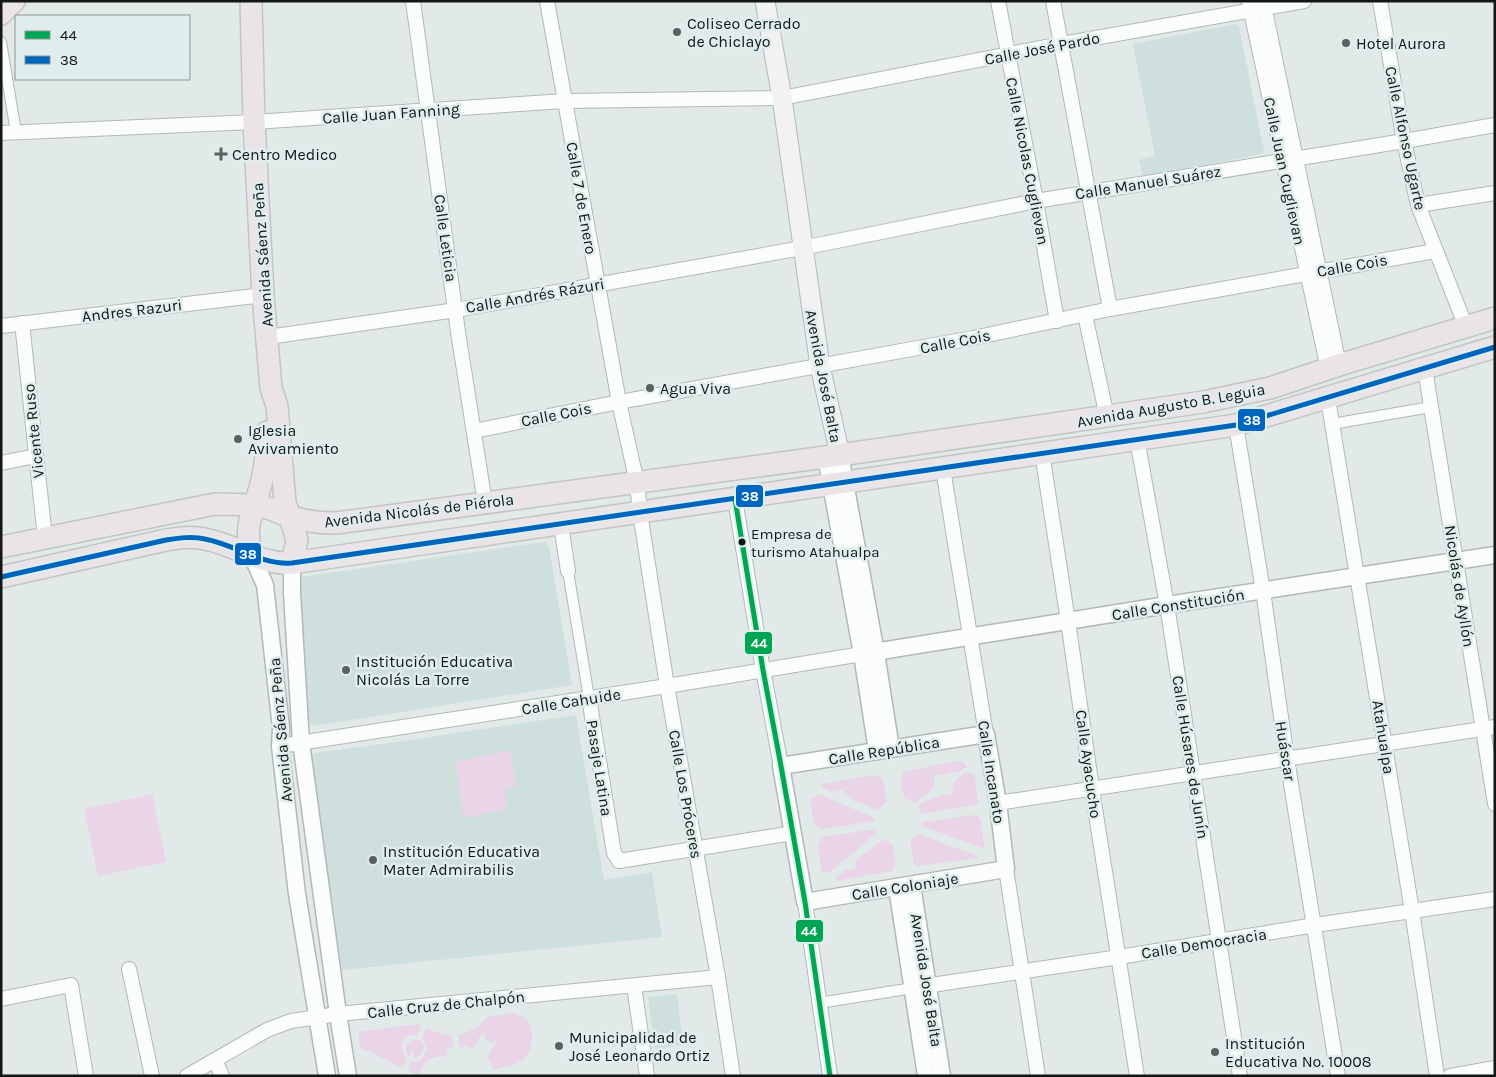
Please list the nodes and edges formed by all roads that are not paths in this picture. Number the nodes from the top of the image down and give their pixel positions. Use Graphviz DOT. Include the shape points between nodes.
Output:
graph roads {
  1 [pos="14,1"];
  2 [pos="251,1"];
  3 [pos="413,1"];
  4 [pos="547,1"];
  5 [pos="764,1"];
  6 [pos="998,1"];
  7 [pos="1053,1"];
  8 [pos="1304,1"];
  9 [pos="1380,1"];
  10 [pos="1257,5"];
  11 [pos="1,14"];
  12 [pos="1,42"];
  13 [pos="1061,44"];
  14 [pos="1008,54"];
  15 [pos="782,98"];
  16 [pos="565,101"];
  17 [pos="428,111"];
  18 [pos="254,122"];
  19 [pos="1495,125"];
  20 [pos="16,132"];
  21 [pos="1,133"];
  22 [pos="1404,141"];
  23 [pos="1289,159"];
  24 [pos="1088,192"];
  25 [pos="1495,193"];
  26 [pos="1036,201"];
  27 [pos="1418,205"];
  28 [pos="802,248"];
  29 [pos="1435,250"];
  30 [pos="1313,272"];
  31 [pos="597,284"];
  32 [pos="263,295"];
  33 [pos="1110,309"];
  34 [pos="456,310"];
  35 [pos="1085,315"];
  36 [pos="1495,318"];
  37 [pos="1057,321"];
  38 [pos="22,324"];
  39 [pos="1,326"];
  40 [pos="1466,327"];
  41 [pos="268,337"];
  42 [pos="1494,352"];
  43 [pos="820,366"];
  44 [pos="1334,367"];
  45 [pos="1425,369"];
  46 [pos="271,388"];
  47 [pos="1328,399"];
  48 [pos="619,402"];
  49 [pos="1431,407"];
  50 [pos="1107,417"];
  51 [pos="1332,424"];
  52 [pos="1236,425"];
  53 [pos="474,431"];
  54 [pos="1137,439"];
  55 [pos="1112,443"];
  56 [pos="1042,453"];
  57 [pos="36,456"];
  58 [pos="833,456"];
  59 [pos="1,463"];
  60 [pos="943,469"];
  61 [pos="637,483"];
  62 [pos="838,484"];
  63 [pos="735,499"];
  64 [pos="485,503"];
  65 [pos="254,507"];
  66 [pos="640,513"];
  67 [pos="288,516"];
  68 [pos="561,525"];
  69 [pos="45,538"];
  70 [pos="1,547"];
  71 [pos="1495,555"];
  72 [pos="252,556"];
  73 [pos="1456,561"];
  74 [pos="292,563"];
  75 [pos="568,571"];
  76 [pos="1357,576"];
  77 [pos="1,577"];
  78 [pos="1263,591"];
  79 [pos="1167,605"];
  80 [pos="1068,621"];
  81 [pos="970,637"];
  82 [pos="869,653"];
  83 [pos="763,670"];
  84 [pos="667,686"];
  85 [pos="589,698"];
  86 [pos="1489,728"];
  87 [pos="986,734"];
  88 [pos="301,742"];
  89 [pos="1385,744"];
  90 [pos="280,746"];
  91 [pos="884,750"];
  92 [pos="1287,759"];
  93 [pos="781,766"];
  94 [pos="1193,773"];
  95 [pos="1092,789"];
  96 [pos="998,804"];
  97 [pos="1495,804"];
  98 [pos="793,833"];
  99 [pos="695,849"];
  100 [pos="1006,869"];
  101 [pos="904,886"];
  102 [pos="1495,899"];
  103 [pos="805,902"];
  104 [pos="1412,911"];
  105 [pos="1315,925"];
  106 [pos="1219,941"];
  107 [pos="1119,957"];
  108 [pos="129,969"];
  109 [pos="1021,971"];
  110 [pos="718,977"];
  111 [pos="634,986"];
  112 [pos="920,987"];
  113 [pos="1,999"];
  114 [pos="820,1004"];
  115 [pos="338,1014"];
  116 [pos="316,1018"];
  117 [pos="215,1060"];
  118 [pos="1495,1068"];
  119 [pos="86,1076"];
  120 [pos="152,1076"];
  121 [pos="188,1076"];
  122 [pos="222,1076"];
  123 [pos="327,1076"];
  124 [pos="348,1076"];
  125 [pos="647,1076"];
  126 [pos="732,1076"];
  127 [pos="830,1076"];
  128 [pos="926,1076"];
  129 [pos="942,1076"];
  130 [pos="1038,1076"];
  131 [pos="1137,1076"];
  132 [pos="1240,1076"];
  133 [pos="1338,1076"];
  134 [pos="1437,1076"];
  135 [pos="1450,1076"];
  1 -- 11 [label="main road"];
  2 -- 18 [label="main road, Avenida Sáenz Peña"];
  3 -- 17 [label="street, Calle Leticia"];
  4 -- 16 [label="street, Calle 7 de Enero"];
  5 -- 15 [label="main road, Avenida José Balta"];
  6 -- 14 [label="street, Calle Nicolas Cuglievan"];
  7 -- 13 [label="street"];
  8 -- 10 [label="street, Calle José Pardo"];
  9 -- 22 [label="street, Calle Alfonso Ugarte"];
  10 -- 13 [label="street, Calle José Pardo"];
  10 -- 23 [label="street, Calle Juan Cuglievan"];
  12 -- 20 [label="street"];
  13 -- 14 [label="street, Calle José Pardo"];
  13 -- 24 [label="street"];
  14 -- 15 [label="street, Calle José Pardo"];
  14 -- 26 [label="street, Calle Nicolas Cuglievan"];
  15 -- 16 [label="street, Calle Juan Fanning"];
  15 -- 28 [label="main road, Avenida José Balta"];
  16 -- 17 [label="street, Calle Juan Fanning"];
  16 -- 31 [label="street, Calle 7 de Enero"];
  17 -- 18 [label="street, Calle Juan Fanning"];
  17 -- 34 [label="street, Calle Leticia"];
  18 -- 20 [label="street, Calle Juan Fanning"];
  18 -- 32 [label="main road, Avenida Sáenz Peña"];
  19 -- 22 [label="street, Calle Manuel Suárez"];
  20 -- 21 [label="street, Calle Juan Fanning"];
  22 -- 23 [label="street, Calle Manuel Suárez"];
  22 -- 27 [label="street, Calle Alfonso Ugarte"];
  23 -- 24 [label="street, Calle Manuel Suárez"];
  23 -- 30 [label="street, Calle Juan Cuglievan"];
  24 -- 26 [label="street, Calle Manuel Suárez"];
  24 -- 33 [label="street"];
  25 -- 27 [label="street"];
  26 -- 28 [label="street, Calle Manuel Suárez"];
  26 -- 37 [label="street, Calle Nicolas Cuglievan"];
  27 -- 29 [label="street, Calle Alfonso Ugarte"];
  28 -- 31 [label="street, Calle Andrés Rázuri"];
  28 -- 43 [label="main road, Avenida José Balta"];
  29 -- 30 [label="street, Calle Cois"];
  29 -- 40 [label="street, Calle Alfonso Ugarte"];
  30 -- 33 [label="street, Calle Cois"];
  30 -- 44 [label="street, Calle Juan Cuglievan"];
  31 -- 34 [label="street, Calle Andrés Rázuri"];
  31 -- 48 [label="street, Calle 7 de Enero"];
  32 -- 38 [label="street, Andres Razuri"];
  32 -- 41 [label="main road, Avenida Sáenz Peña"];
  33 -- 35 [label="street, Calle Cois"];
  34 -- 41 [label="street, Calle Andrés Rázuri"];
  34 -- 53 [label="street, Calle Leticia"];
  35 -- 37 [label="street, Calle Cois"];
  35 -- 50 [label="street"];
  36 -- 40 [label="main road, Avenida Augusto B. Leguia"];
  37 -- 43 [label="street, Calle Cois"];
  38 -- 39 [label="street, Andres Razuri"];
  38 -- 57 [label="street, Vicente Ruso"];
  40 -- 44 [label="main road, Avenida Augusto B. Leguia"];
  41 -- 46 [label="main road, Avenida Sáenz Peña"];
  42 -- 45 [label="main road, Avenida Augusto B. Leguia"];
  43 -- 48 [label="street, Calle Cois"];
  43 -- 58 [label="main road, Avenida José Balta"];
  44 -- 50 [label="main road, Avenida Augusto B. Leguia" via="1239,395"];
  45 -- 47 [label="main road, Avenida Augusto B. Leguia"];
  45 -- 49 [label="street, Nicolás de Ayllón"];
  46 -- 65 [label="main road, Avenida Sáenz Peña" via="267,408 267,456"];
  46 -- 67 [label="main road, Avenida Sáenz Peña" via="277,406 284,502"];
  47 -- 51 [label="street, Atahualpa"];
  47 -- 52 [label="main road, Avenida Augusto B. Leguia"];
  48 -- 53 [label="street, Calle Cois"];
  48 -- 61 [label="street, Calle 7 de Enero"];
  49 -- 51 [label="street"];
  49 -- 73 [label="street, Nicolás de Ayllón"];
  50 -- 55 [label="main road"];
  50 -- 58 [label="main road, Avenida Augusto B. Leguia"];
  51 -- 76 [label="street, Atahualpa"];
  52 -- 54 [label="main road, Avenida Augusto B. Leguia"];
  52 -- 78 [label="street, Huáscar"];
  53 -- 64 [label="street, Calle Leticia"];
  54 -- 55 [label="main road, Avenida Augusto B. Leguia"];
  54 -- 79 [label="street, Calle Húsares de Junín"];
  55 -- 56 [label="main road, Avenida Augusto B. Leguia"];
  56 -- 60 [label="main road, Avenida Augusto B. Leguia"];
  56 -- 80 [label="street, Calle Ayacucho"];
  57 -- 59 [label="street"];
  57 -- 69 [label="street, Vicente Ruso"];
  58 -- 61 [label="main road, Avenida Nicolás de Piérola"];
  58 -- 62 [label="street, Avenida José Balta"];
  60 -- 62 [label="main road, Avenida Augusto B. Leguia"];
  60 -- 81 [label="street, Calle Incanato"];
  61 -- 64 [label="main road, Avenida Nicolás de Piérola"];
  61 -- 66 [label="street, Calle 7 de Enero"];
  62 -- 63 [label="main road, Avenida Nicolás de Piérola"];
  62 -- 82 [label="street, Avenida José Balta"];
  63 -- 66 [label="main road, Avenida Nicolás de Piérola"];
  63 -- 83 [label="street"];
  64 -- 67 [label="main road, Avenida Nicolás de Piérola" via="336,523"];
  65 -- 67 [label="main road, Avenida Nicolás de Piérola"];
  65 -- 69 [label="main road, Avenida Nicolás de Piérola" via="215,504"];
  65 -- 72 [label="main road, Avenida Sáenz Peña" via="248,526"];
  66 -- 68 [label="main road, Avenida Nicolás de Piérola"];
  66 -- 84 [label="street, Calle Los Próceres"];
  67 -- 74 [label="main road, Avenida Sáenz Peña" via="297,540"];
  68 -- 74 [label="main road, Avenida Nicolás de Piérola"];
  68 -- 75 [label="street, Pasaje Latina"];
  69 -- 70 [label="main road, Avenida Nicolás de Piérola"];
  71 -- 73 [label="street, Calle Constitución"];
  72 -- 74 [label="main road, Avenida Nicolás de Piérola"];
  72 -- 77 [label="main road, Avenida Nicolás de Piérola" via="205,539 181,538"];
  72 -- 90 [label="street, Avenida Sáenz Peña" via="265,585 269,612"];
  73 -- 76 [label="street, Calle Constitución"];
  73 -- 86 [label="street, Nicolás de Ayllón"];
  74 -- 88 [label="street, Avenida Sáenz Peña"];
  75 -- 85 [label="street, Pasaje Latina"];
  76 -- 78 [label="street, Calle Constitución"];
  76 -- 89 [label="street, Atahualpa"];
  78 -- 79 [label="street, Calle Constitución"];
  78 -- 92 [label="street, Huáscar"];
  79 -- 80 [label="street, Calle Constitución"];
  79 -- 94 [label="street, Calle Húsares de Junín"];
  80 -- 81 [label="street, Calle Constitución"];
  80 -- 95 [label="street, Calle Ayacucho"];
  81 -- 82 [label="street, Calle Constitución"];
  81 -- 87 [label="street, Calle Incanato"];
  82 -- 83 [label="street, Calle Cahuide"];
  82 -- 91 [label="street, Avenida José Balta"];
  83 -- 84 [label="street, Calle Cahuide"];
  83 -- 93 [label="street"];
  84 -- 85 [label="street, Calle Cahuide"];
  84 -- 99 [label="street, Calle Los Próceres"];
  85 -- 88 [label="street, Calle Cahuide"];
  85 -- 99 [label="street, Pasaje Latina" via="614,853 619,861"];
  86 -- 89 [label="street"];
  86 -- 97 [label="street, Nicolás de Ayllón"];
  87 -- 91 [label="street, Calle República"];
  87 -- 96 [label="street, Calle Incanato"];
  88 -- 90 [label="street, Calle Cahuide"];
  88 -- 115 [label="street, Avenida Sáenz Peña"];
  89 -- 92 [label="street"];
  89 -- 104 [label="street, Atahualpa"];
  90 -- 116 [label="street, Avenida Sáenz Peña" via="297,894"];
  91 -- 93 [label="street, Calle República"];
  92 -- 94 [label="street"];
  92 -- 105 [label="street, Huáscar"];
  93 -- 98 [label="street"];
  94 -- 95 [label="street"];
  94 -- 106 [label="street, Calle Húsares de Junín"];
  95 -- 96 [label="street"];
  95 -- 107 [label="street, Calle Ayacucho"];
  96 -- 100 [label="street, Calle Incanato"];
  98 -- 99 [label="street"];
  98 -- 103 [label="street"];
  99 -- 110 [label="street, Calle Los Próceres"];
  100 -- 101 [label="street, Calle Coloniaje"];
  100 -- 109 [label="street, Calle Incanato"];
  101 -- 103 [label="street, Calle Coloniaje"];
  101 -- 112 [label="street, Avenida José Balta"];
  102 -- 104 [label="street, Calle Democracia"];
  103 -- 114 [label="street"];
  104 -- 105 [label="street, Calle Democracia"];
  104 -- 134 [label="street, Atahualpa"];
  105 -- 106 [label="street, Calle Democracia"];
  105 -- 133 [label="street, Huáscar"];
  106 -- 107 [label="street, Calle Democracia"];
  106 -- 132 [label="street, Calle Húsares de Junín"];
  107 -- 109 [label="street, Calle Democracia"];
  107 -- 131 [label="street, Calle Ayacucho"];
  108 -- 120 [label="street"];
  109 -- 112 [label="street, Calle Democracia"];
  109 -- 130 [label="street, Calle Incanato"];
  110 -- 111 [label="street, Calle Cruz de Chalpón"];
  110 -- 126 [label="street, Calle Los Próceres"];
  111 -- 115 [label="street, Calle Cruz de Chalpón"];
  111 -- 125 [label="street"];
  112 -- 114 [label="street"];
  112 -- 128 [label="street, Avenida José Balta"];
  112 -- 129 [label="street, Avenida José Balta"];
  113 -- 119 [label="street" via="71,985"];
  114 -- 127 [label="street"];
  115 -- 116 [label="street, Calle Cruz de Chalpón"];
  115 -- 124 [label="street, Avenida Sáenz Peña"];
  116 -- 117 [label="street, Calle Cruz de Chalpón" via="291,1021 267,1030"];
  116 -- 123 [label="street, Avenida Sáenz Peña"];
  117 -- 121 [label="street, Calle Cruz de Chalpón"];
  117 -- 122 [label="street"];
  118 -- 135 [label="street"];
}
